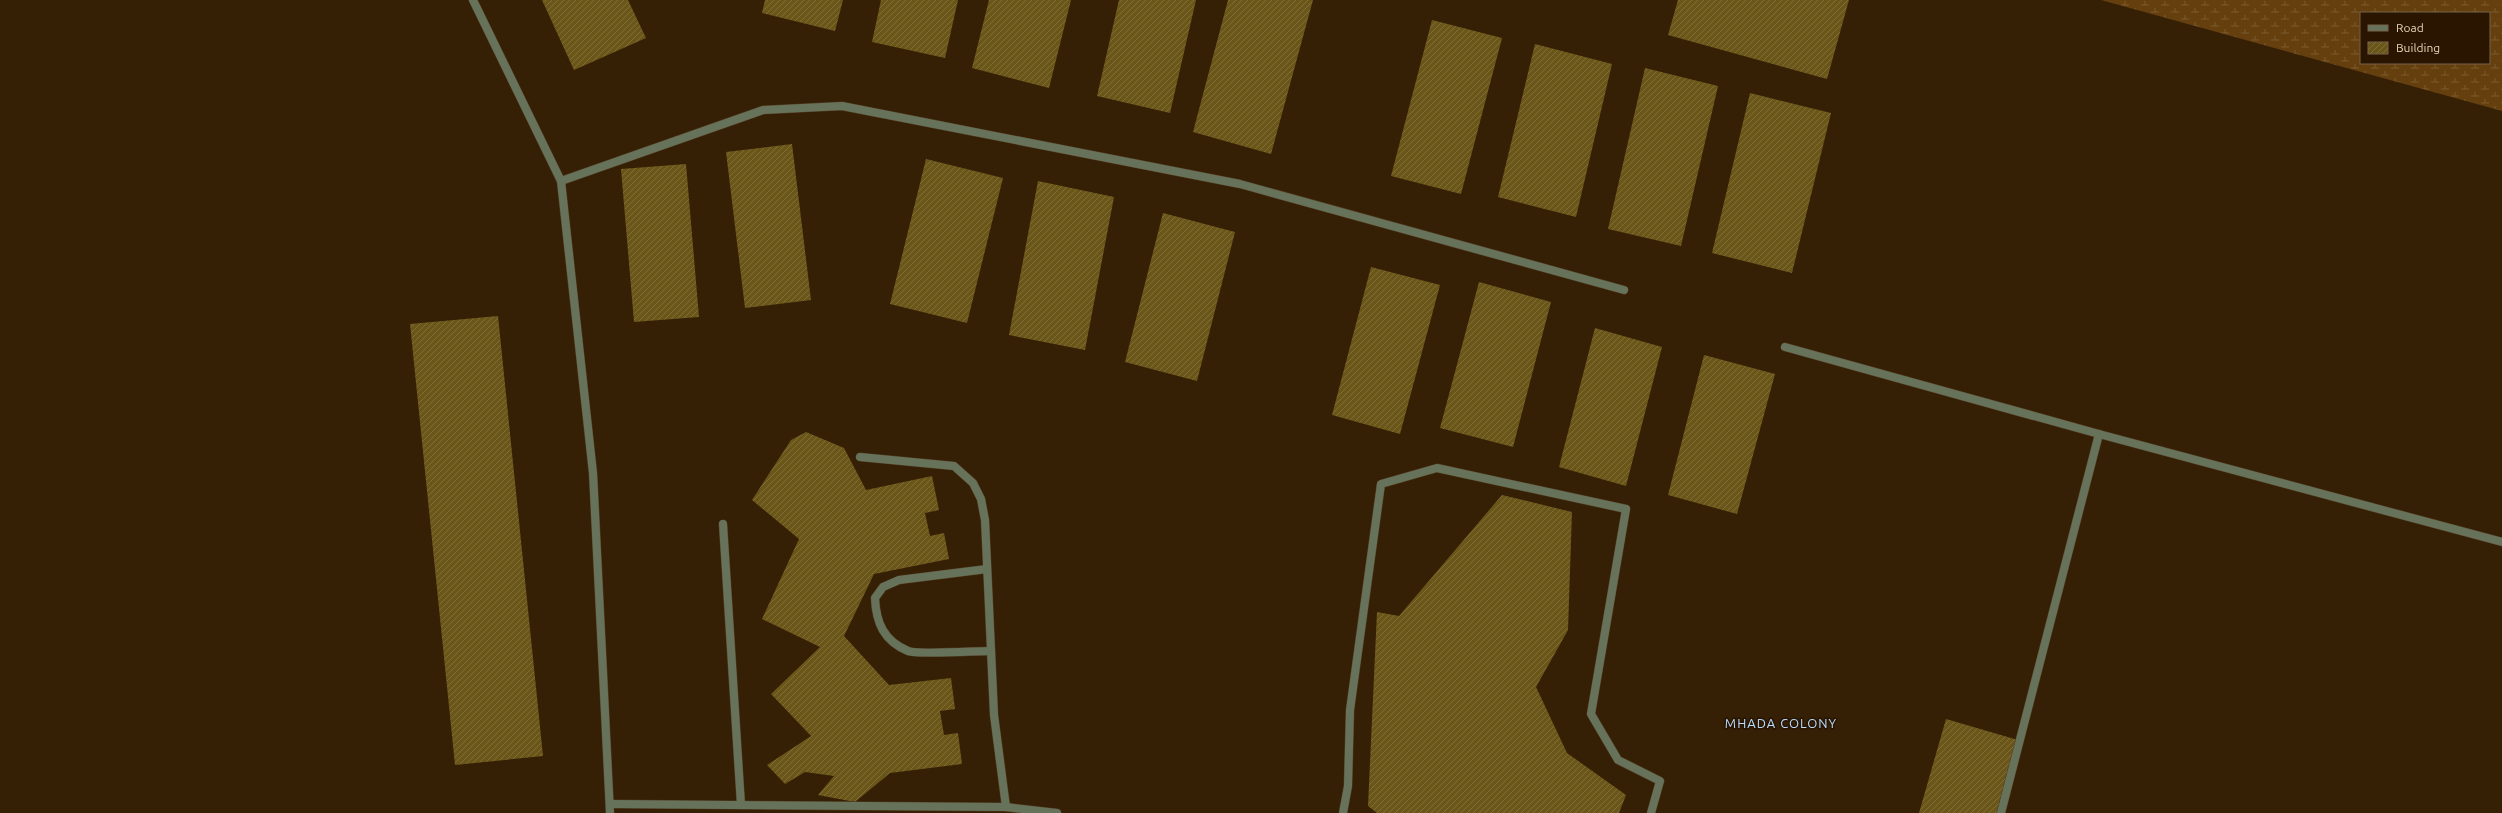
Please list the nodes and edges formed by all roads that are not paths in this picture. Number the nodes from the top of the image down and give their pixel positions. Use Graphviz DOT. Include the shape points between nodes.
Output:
graph roads {
  1 [pos="473,0"];
  2 [pos="561,181"];
  3 [pos="1624,290"];
  4 [pos="1785,347"];
  5 [pos="2099,434"];
  6 [pos="860,457"];
  7 [pos="723,524"];
  8 [pos="2502,542"];
  9 [pos="987,569"];
  10 [pos="991,651"];
  11 [pos="610,804"];
  12 [pos="741,805"];
  13 [pos="1006,807"];
  14 [pos="610,813"];
  15 [pos="1057,813"];
  16 [pos="1343,813"];
  17 [pos="1651,813"];
  18 [pos="2001,813"];
  1 -- 2 [label="street"];
  2 -- 3 [label="street" via="763,110 842,106 1240,184"];
  2 -- 11 [label="street" via="593,473"];
  4 -- 5 [label="street"];
  5 -- 8 [label="street"];
  5 -- 18 [label="street"];
  6 -- 9 [label="street" via="954,466 973,483 981,499"];
  7 -- 12 [label="street"];
  9 -- 10 [label="street"];
  9 -- 10 [label="street" via="899,580 883,587 875,598 875,617 886,637 909,652"];
  10 -- 13 [label="street" via="994,716"];
  11 -- 12 [label="street"];
  11 -- 14 [label="street"];
  12 -- 13 [label="street"];
  13 -- 15 [label="street"];
  16 -- 17 [label="street" via="1348,786 1350,710 1380,484 1437,468 1626,509 1591,714 1618,760 1660,781"];
}
